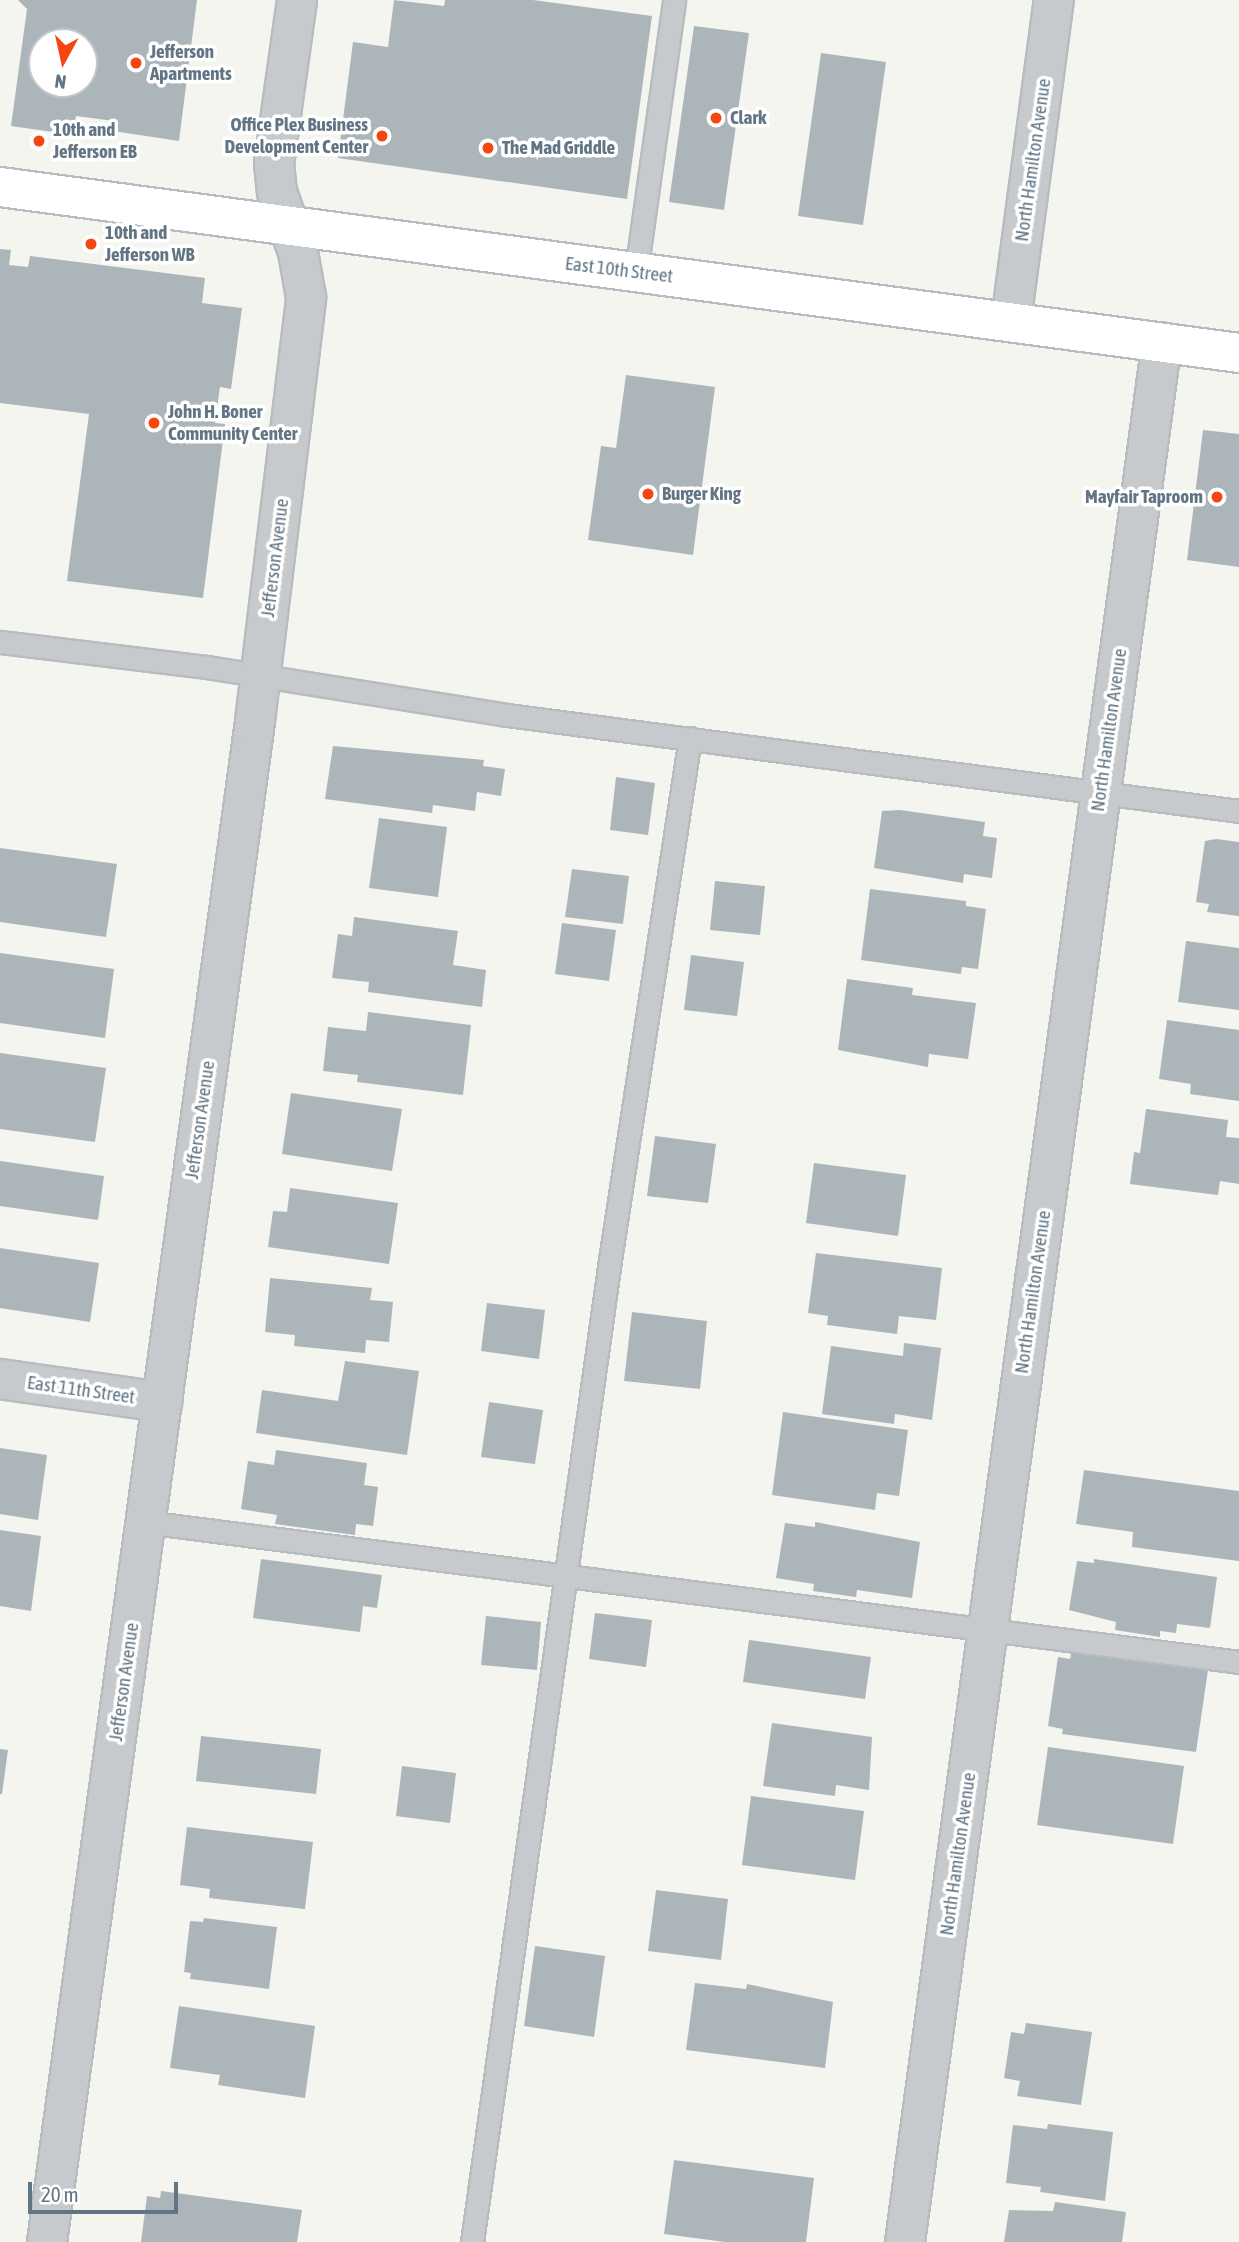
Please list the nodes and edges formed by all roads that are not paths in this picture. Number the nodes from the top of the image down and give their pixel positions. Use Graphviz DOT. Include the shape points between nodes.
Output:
graph roads {
  1 [pos="297,0"];
  2 [pos="674,0"];
  3 [pos="1054,0"];
  4 [pos="0,187"];
  5 [pos="288,227"];
  6 [pos="636,272"];
  7 [pos="1011,321"];
  8 [pos="1162,342"];
  9 [pos="1239,353"];
  10 [pos="0,642"];
  11 [pos="261,674"];
  12 [pos="690,738"];
  13 [pos="1101,792"];
  14 [pos="1239,811"];
  15 [pos="0,1379"];
  16 [pos="162,1402"];
  17 [pos="145,1522"];
  18 [pos="566,1574"];
  19 [pos="988,1627"];
  20 [pos="1239,1662"];
  21 [pos="47,2242"];
  22 [pos="472,2242"];
  23 [pos="905,2242"];
  1 -- 5 [label="street, Jefferson Avenue" via="274,164"];
  2 -- 6 [label="lane"];
  3 -- 7 [label="street, North Hamilton Avenue"];
  4 -- 5 [label="main road, East 10th Street"];
  5 -- 6 [label="main road, East 10th Street"];
  5 -- 11 [label="street, Jefferson Avenue" via="306,297"];
  6 -- 7 [label="main road, East 10th Street"];
  7 -- 8 [label="main road, East 10th Street"];
  8 -- 9 [label="main road, East 10th Street"];
  8 -- 13 [label="street, North Hamilton Avenue"];
  10 -- 11 [label="lane"];
  11 -- 12 [label="lane" via="506,715"];
  11 -- 16 [label="street, Jefferson Avenue"];
  12 -- 13 [label="lane"];
  12 -- 18 [label="lane"];
  13 -- 14 [label="lane"];
  13 -- 19 [label="street, North Hamilton Avenue"];
  15 -- 16 [label="street, East 11th Street"];
  16 -- 17 [label="street, Jefferson Avenue"];
  17 -- 18 [label="lane"];
  17 -- 21 [label="street, Jefferson Avenue"];
  18 -- 19 [label="lane"];
  18 -- 22 [label="lane"];
  19 -- 20 [label="lane"];
  19 -- 23 [label="street, North Hamilton Avenue"];
}
